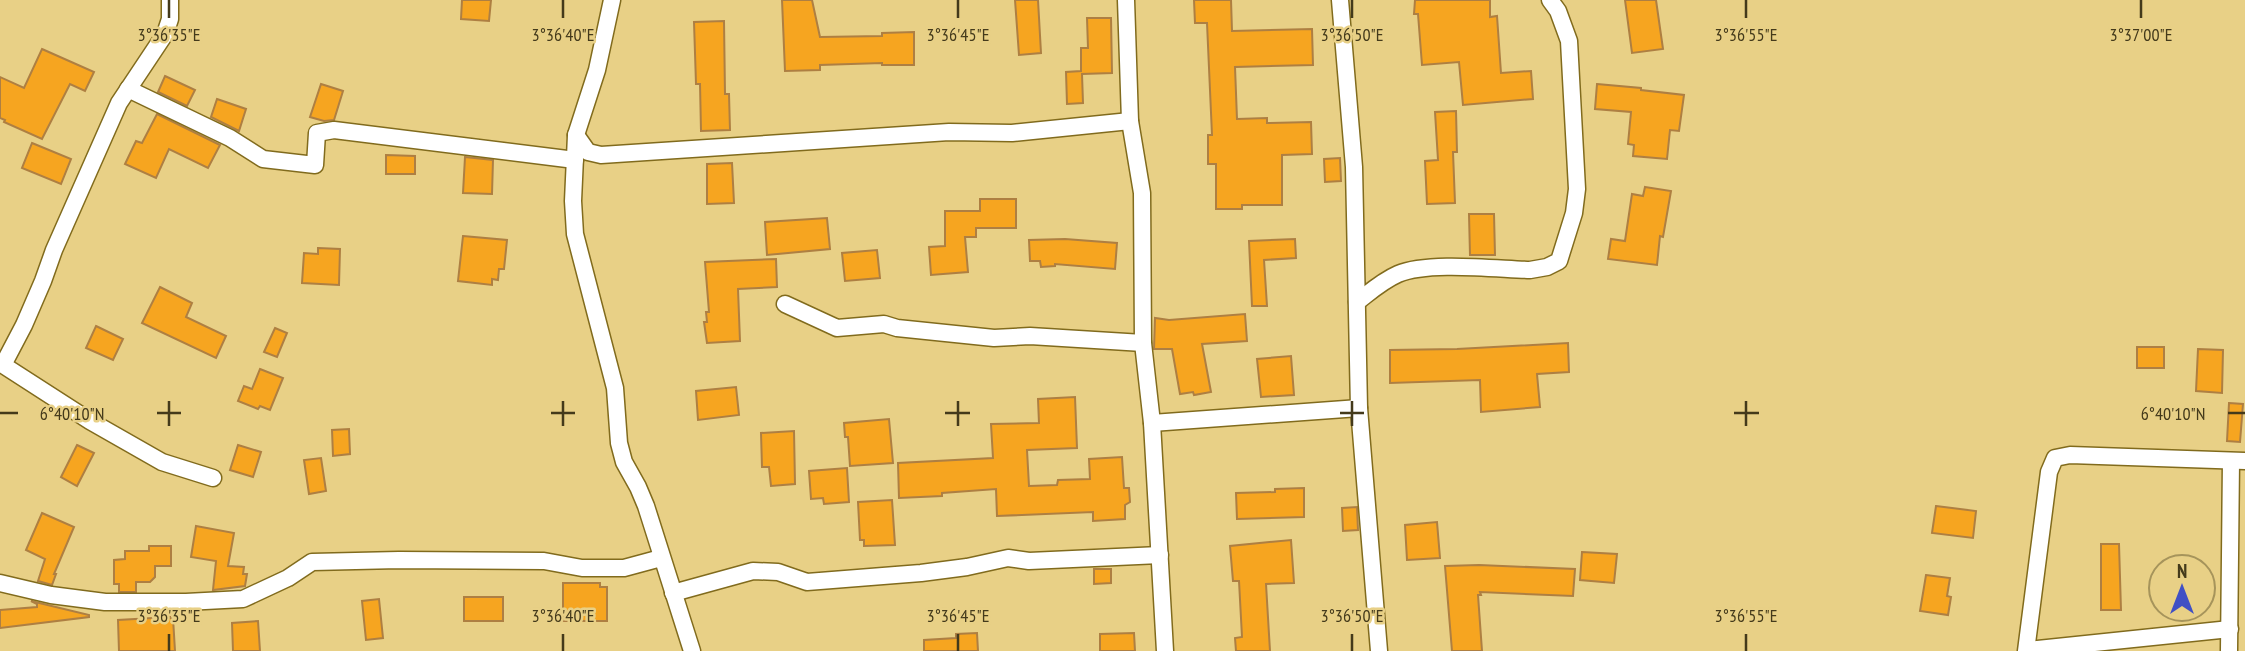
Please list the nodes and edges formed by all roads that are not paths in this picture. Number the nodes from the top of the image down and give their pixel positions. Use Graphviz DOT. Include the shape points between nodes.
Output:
graph roads {
  1 [pos="170,0"];
  2 [pos="612,0"];
  3 [pos="1126,0"];
  4 [pos="1340,0"];
  5 [pos="1550,0"];
  6 [pos="128,89"];
  7 [pos="1130,121"];
  8 [pos="576,135"];
  9 [pos="575,160"];
  10 [pos="1357,302"];
  11 [pos="785,304"];
  12 [pos="1143,343"];
  13 [pos="1359,408"];
  14 [pos="1152,423"];
  15 [pos="2238,461"];
  16 [pos="213,478"];
  17 [pos="1160,555"];
  18 [pos="662,558"];
  19 [pos="0,583"];
  20 [pos="673,593"];
  21 [pos="2230,629"];
  22 [pos="2027,650"];
  23 [pos="692,651"];
  24 [pos="1165,651"];
  25 [pos="1379,651"];
  26 [pos="2230,651"];
  1 -- 6 [label="street" via="165,34"];
  2 -- 8 [label="street" via="597,70"];
  3 -- 7 [label="street"];
  4 -- 10 [label="street" via="1354,167"];
  5 -- 10 [label="street" via="1569,41 1577,189 1559,261 1530,270 1426,267 1384,281"];
  6 -- 9 [label="street" via="263,159 315,165 317,133 334,130"];
  6 -- 16 [label="street" via="3,365 162,462"];
  7 -- 8 [label="street" via="1012,133 949,132 601,155 589,152"];
  7 -- 12 [label="street" via="1142,193"];
  8 -- 9 [label="street"];
  9 -- 18 [label="street" via="575,234 615,388 619,443"];
  10 -- 13 [label="street"];
  11 -- 12 [label="street" via="837,328 884,324 994,338"];
  12 -- 14 [label="street"];
  13 -- 14 [label="street"];
  13 -- 25 [label="street"];
  14 -- 17 [label="street"];
  15 -- 21 [label="street"];
  15 -- 22 [label="street" via="2055,458 2049,472"];
  17 -- 20 [label="street" via="1008,558 921,573 807,582 778,572 753,571"];
  17 -- 24 [label="street"];
  18 -- 19 [label="street" via="624,568 582,568 544,561 312,562 243,599 186,602 105,602"];
  18 -- 20 [label="street"];
  20 -- 23 [label="street"];
  21 -- 22 [label="street"];
  21 -- 26 [label="street"];
}
